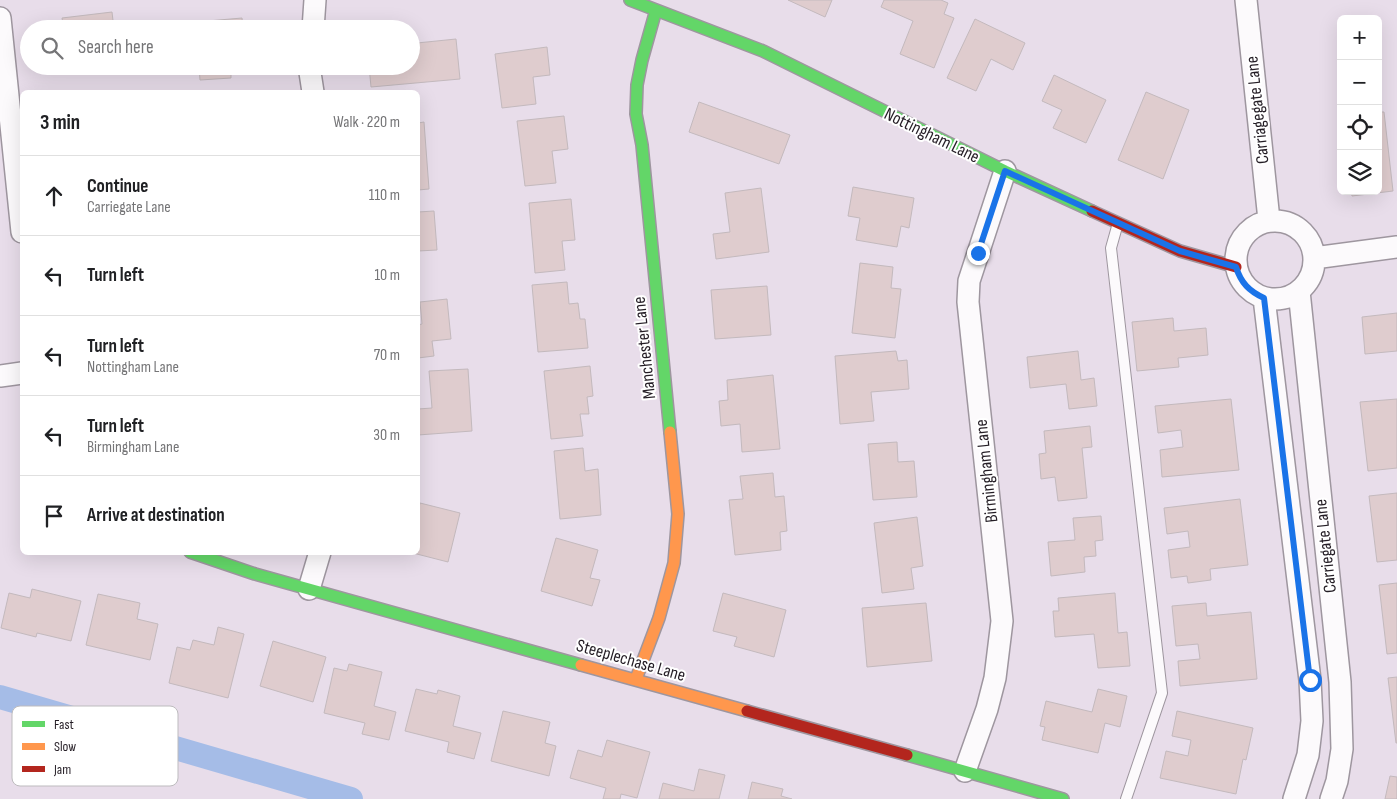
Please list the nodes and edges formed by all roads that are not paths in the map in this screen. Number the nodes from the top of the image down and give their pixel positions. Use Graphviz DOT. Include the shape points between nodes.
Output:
graph roads {
  1 [pos="315,0"];
  2 [pos="630,0"];
  3 [pos="1246,0"];
  4 [pos="656,10"];
  5 [pos="0,18"];
  6 [pos="314,20"];
  7 [pos="310,75"];
  8 [pos="312,90"];
  9 [pos="1005,171"];
  10 [pos="20,213"];
  11 [pos="1269,220"];
  12 [pos="1118,222"];
  13 [pos="1397,247"];
  14 [pos="1314,258"];
  15 [pos="1236,267"];
  16 [pos="1298,291"];
  17 [pos="1264,298"];
  18 [pos="20,373"];
  19 [pos="0,376"];
  20 [pos="199,555"];
  21 [pos="319,555"];
  22 [pos="308,589"];
  23 [pos="636,679"];
  24 [pos="965,771"];
  25 [pos="1063,799"];
  26 [pos="1126,799"];
  27 [pos="1294,799"];
  28 [pos="1331,799"];
  1 -- 6 [label="street"];
  2 -- 4 [label="street, Nottingham Lane"];
  3 -- 11 [label="street, Carriagegate Lane"];
  4 -- 9 [label="street, Nottingham Lane" via="763,51"];
  4 -- 23 [label="street, Manchester Lane" via="638,80 636,110 678,514 674,563 659,618"];
  5 -- 10 [label="street"];
  7 -- 8 [label="street"];
  9 -- 12 [label="street, Nottingham Lane"];
  9 -- 24 [label="street, Birmingham Lane" via="969,281 968,302 1002,621 996,678"];
  11 -- 14 [label="street" via="1295,225 1312,245"];
  11 -- 15 [label="street" via="1246,232 1235,254"];
  12 -- 15 [label="street, Nottingham Lane" via="1180,251"];
  12 -- 26 [label="lane" via="1111,248 1162,693"];
  13 -- 14 [label="street"];
  14 -- 16 [label="street" via="1313,271"];
  15 -- 17 [label="street" via="1246,286"];
  16 -- 17 [label="street" via="1288,297"];
  16 -- 28 [label="street, Carriegate Lane" via="1340,682 1342,749"];
  17 -- 27 [label="street, Carriegate Lane" via="1310,680 1312,721 1308,755"];
  18 -- 19 [label="street"];
  20 -- 22 [label="street, Steeplechase Lane"];
  21 -- 22 [label="street"];
  22 -- 23 [label="street, Steeplechase Lane"];
  23 -- 24 [label="street, Steeplechase Lane"];
  24 -- 25 [label="street, Steeplechase Lane"];
}
